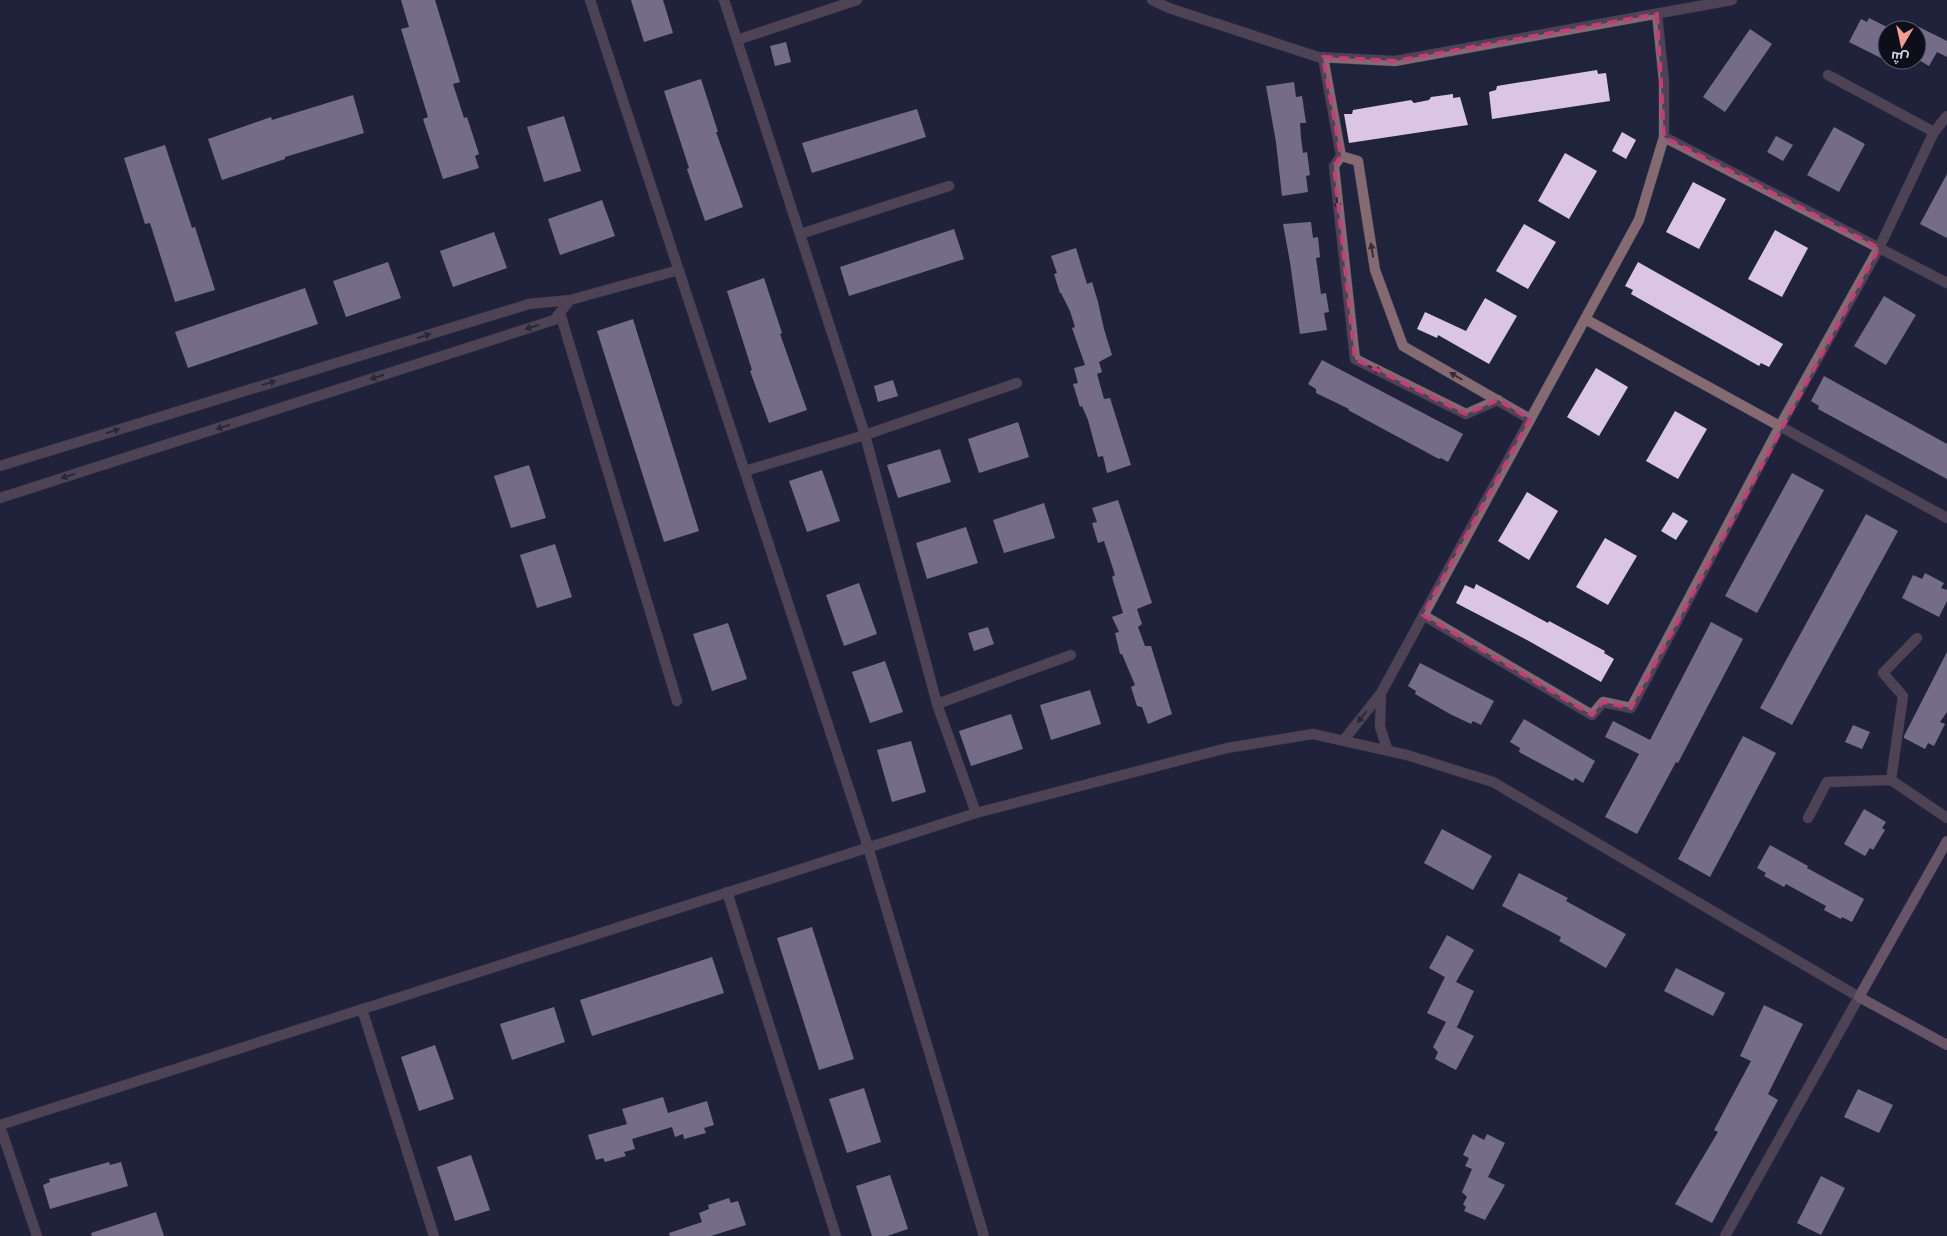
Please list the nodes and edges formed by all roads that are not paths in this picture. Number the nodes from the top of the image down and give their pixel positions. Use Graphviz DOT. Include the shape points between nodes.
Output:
graph roads {
  1 [pos="590,0"];
  2 [pos="724,0"];
  3 [pos="856,0"];
  4 [pos="1152,0"];
  5 [pos="1732,0"];
  6 [pos="1657,14"];
  7 [pos="737,40"];
  8 [pos="1323,57"];
  9 [pos="1828,75"];
  10 [pos="1947,116"];
  11 [pos="1934,132"];
  12 [pos="1664,137"];
  13 [pos="1341,156"];
  14 [pos="949,186"];
  15 [pos="800,234"];
  16 [pos="1879,248"];
  17 [pos="679,270"];
  18 [pos="1947,283"];
  19 [pos="570,300"];
  20 [pos="560,313"];
  21 [pos="1585,319"];
  22 [pos="1017,383"];
  23 [pos="1498,400"];
  24 [pos="1530,419"];
  25 [pos="1780,426"];
  26 [pos="865,434"];
  27 [pos="0,466"];
  28 [pos="745,471"];
  29 [pos="0,498"];
  30 [pos="1947,518"];
  31 [pos="1423,615"];
  32 [pos="1917,638"];
  33 [pos="1071,655"];
  34 [pos="1381,693"];
  35 [pos="677,701"];
  36 [pos="936,704"];
  37 [pos="1342,741"];
  38 [pos="1388,751"];
  39 [pos="1891,780"];
  40 [pos="976,813"];
  41 [pos="1808,818"];
  42 [pos="1947,818"];
  43 [pos="1947,841"];
  44 [pos="868,847"];
  45 [pos="727,892"];
  46 [pos="1859,998"];
  47 [pos="362,1009"];
  48 [pos="1947,1045"];
  49 [pos="0,1126"];
  50 [pos="37,1236"];
  51 [pos="434,1236"];
  52 [pos="836,1236"];
  53 [pos="984,1236"];
  54 [pos="1725,1236"];
  1 -- 17 [label="street"];
  2 -- 7 [label="street"];
  3 -- 7 [label="street"];
  4 -- 8 [label="street" via="1239,32"];
  5 -- 6 [label="street"];
  6 -- 8 [label="street" via="1395,61"];
  6 -- 12 [label="street" via="1664,81"];
  7 -- 15 [label="street"];
  8 -- 13 [label="street"];
  9 -- 11 [label="street"];
  10 -- 11 [label="street"];
  11 -- 16 [label="street"];
  12 -- 16 [label="street"];
  12 -- 21 [label="street" via="1639,220"];
  23 -- 13 [label="street, one-way" via="1402,346 1375,270 1358,161"];
  13 -- 23 [label="street, one-way" via="1334,166 1355,359 1466,414"];
  14 -- 15 [label="street"];
  15 -- 26 [label="street"];
  16 -- 18 [label="street"];
  16 -- 25 [label="street"];
  17 -- 19 [label="street"];
  17 -- 28 [label="street"];
  19 -- 20 [label="street"];
  27 -- 19 [label="street, one-way" via="529,304"];
  20 -- 29 [label="street, one-way" via="554,320"];
  20 -- 35 [label="street"];
  21 -- 24 [label="street"];
  21 -- 25 [label="street"];
  22 -- 26 [label="street"];
  23 -- 24 [label="street"];
  24 -- 31 [label="street"];
  25 -- 30 [label="street"];
  25 -- 31 [label="street" via="1630,708 1603,702 1592,715"];
  26 -- 28 [label="street"];
  26 -- 36 [label="street"];
  28 -- 44 [label="street"];
  31 -- 34 [label="street"];
  32 -- 39 [label="street" via="1883,673 1902,696"];
  33 -- 36 [label="street"];
  34 -- 37 [label="street, one-way"];
  34 -- 38 [label="street" via="1380,727"];
  36 -- 40 [label="street"];
  37 -- 38 [label="street"];
  37 -- 40 [label="street" via="1313,734 1227,748"];
  38 -- 46 [label="street" via="1493,782"];
  39 -- 41 [label="street" via="1827,782"];
  39 -- 42 [label="street"];
  40 -- 44 [label="street"];
  43 -- 46 [label="street"];
  44 -- 45 [label="street"];
  44 -- 53 [label="street"];
  45 -- 47 [label="street"];
  45 -- 52 [label="street"];
  46 -- 48 [label="street"];
  46 -- 54 [label="street"];
  47 -- 49 [label="street"];
  47 -- 51 [label="street"];
  49 -- 50 [label="street"];
}
